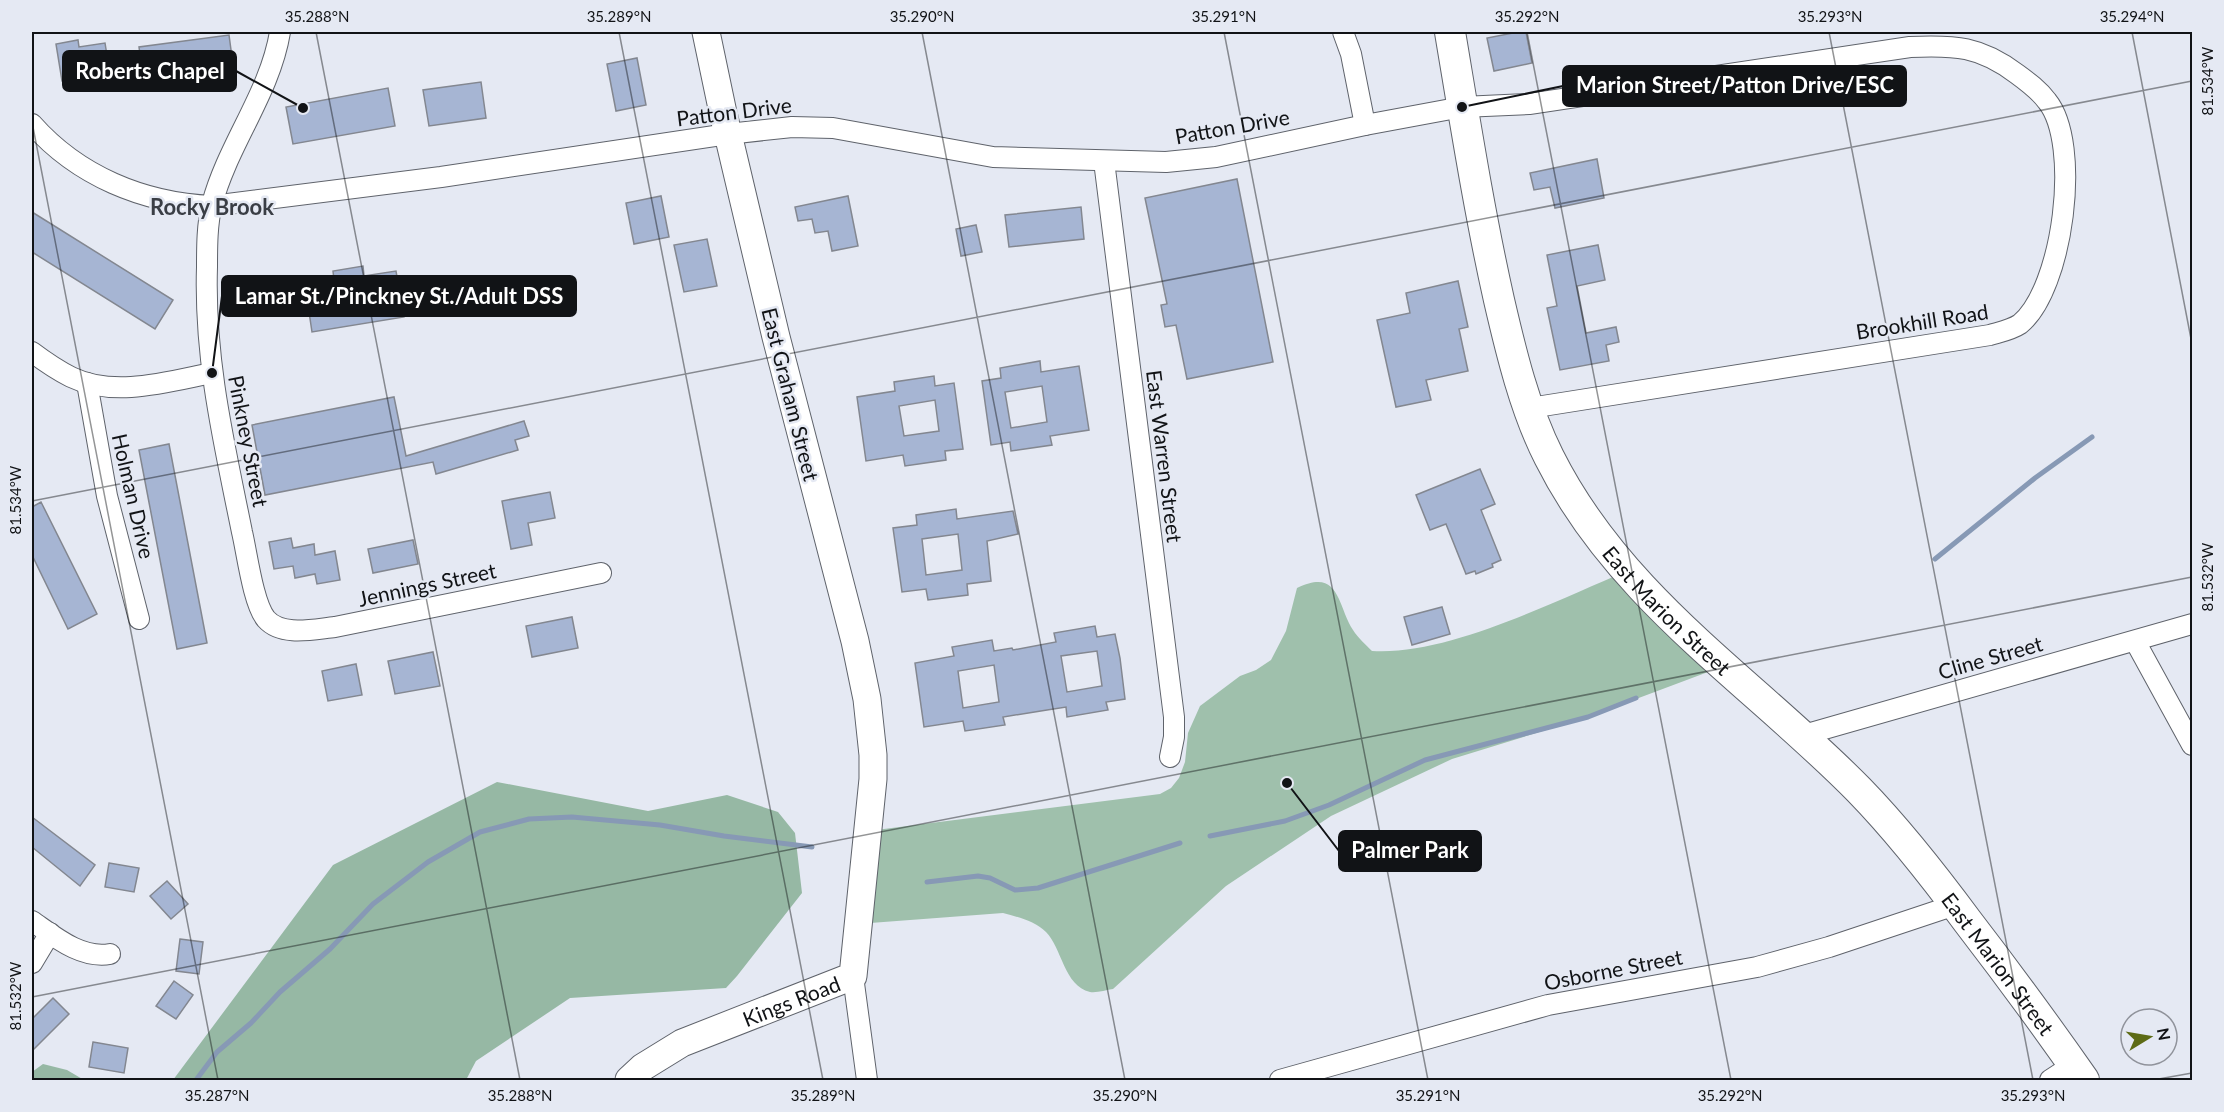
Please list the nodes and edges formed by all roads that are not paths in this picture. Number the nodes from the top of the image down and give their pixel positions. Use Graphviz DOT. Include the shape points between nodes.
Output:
graph roads {
  1 [pos="280,32"];
  2 [pos="706,32"];
  3 [pos="1343,32"];
  4 [pos="1450,32"];
  5 [pos="1462,107"];
  6 [pos="32,124"];
  7 [pos="1365,125"];
  8 [pos="728,134"];
  9 [pos="1104,161"];
  10 [pos="212,206"];
  11 [pos="32,352"];
  12 [pos="212,373"];
  13 [pos="87,383"];
  14 [pos="1530,408"];
  15 [pos="600,573"];
  16 [pos="265,618"];
  17 [pos="139,619"];
  18 [pos="2193,624"];
  19 [pos="2135,641"];
  20 [pos="1800,736"];
  21 [pos="2193,745"];
  22 [pos="873,755"];
  23 [pos="1170,757"];
  24 [pos="1955,905"];
  25 [pos="32,921"];
  26 [pos="50,933"];
  27 [pos="110,954"];
  28 [pos="32,963"];
  29 [pos="853,976"];
  30 [pos="2069,1075"];
  31 [pos="629,1080"];
  32 [pos="867,1080"];
  33 [pos="1280,1080"];
  1 -- 10 [label="street, Pinkney Street" via="267,74"];
  2 -- 8 [label="street, East Graham Street"];
  3 -- 7 [label="street"];
  4 -- 5 [label="main road, East Marion Street"];
  5 -- 7 [label="street, Patton Drive"];
  5 -- 14 [label="main road, East Marion Street" via="1492,270 1515,365"];
  5 -- 14 [label="street, Brookhill Road" via="1529,104 1944,45 1997,58 2031,84 2049,102 2062,137 2066,176 2053,265 2029,314 2009,330"];
  6 -- 10 [label="street, Patton Drive" via="42,137 103,181 182,205"];
  7 -- 9 [label="street, Patton Drive" via="1216,157 1166,162"];
  8 -- 9 [label="street, Patton Drive" via="792,127 833,128 993,157"];
  8 -- 10 [label="street, Patton Drive"];
  8 -- 22 [label="street, East Graham Street" via="855,641"];
  9 -- 23 [label="street, East Warren Street" via="1174,717"];
  10 -- 12 [label="street, Pinkney Street" via="206,300"];
  11 -- 13 [label="street" via="54,368"];
  12 -- 13 [label="street" via="122,387"];
  12 -- 16 [label="street, Pinkney Street" via="253,587"];
  13 -- 17 [label="street, Holman Drive" via="107,496"];
  14 -- 20 [label="main road, East Marion Street" via="1547,454 1604,545 1694,640"];
  15 -- 16 [label="street, Jennings Street" via="335,627 298,631 275,627"];
  18 -- 19 [label="street, Cline Street"];
  19 -- 20 [label="street, Cline Street"];
  19 -- 21 [label="street"];
  20 -- 24 [label="main road, East Marion Street" via="1859,790"];
  22 -- 29 [label="street, Kings Road"];
  24 -- 30 [label="main road, East Marion Street" via="2039,1016"];
  24 -- 33 [label="street, Osborne Street" via="1757,967 1548,1005"];
  25 -- 26 [label="street"];
  26 -- 27 [label="street" via="81,952"];
  26 -- 28 [label="street"];
  29 -- 31 [label="street, Kings Road" via="682,1043"];
  29 -- 32 [label="street"];
}
